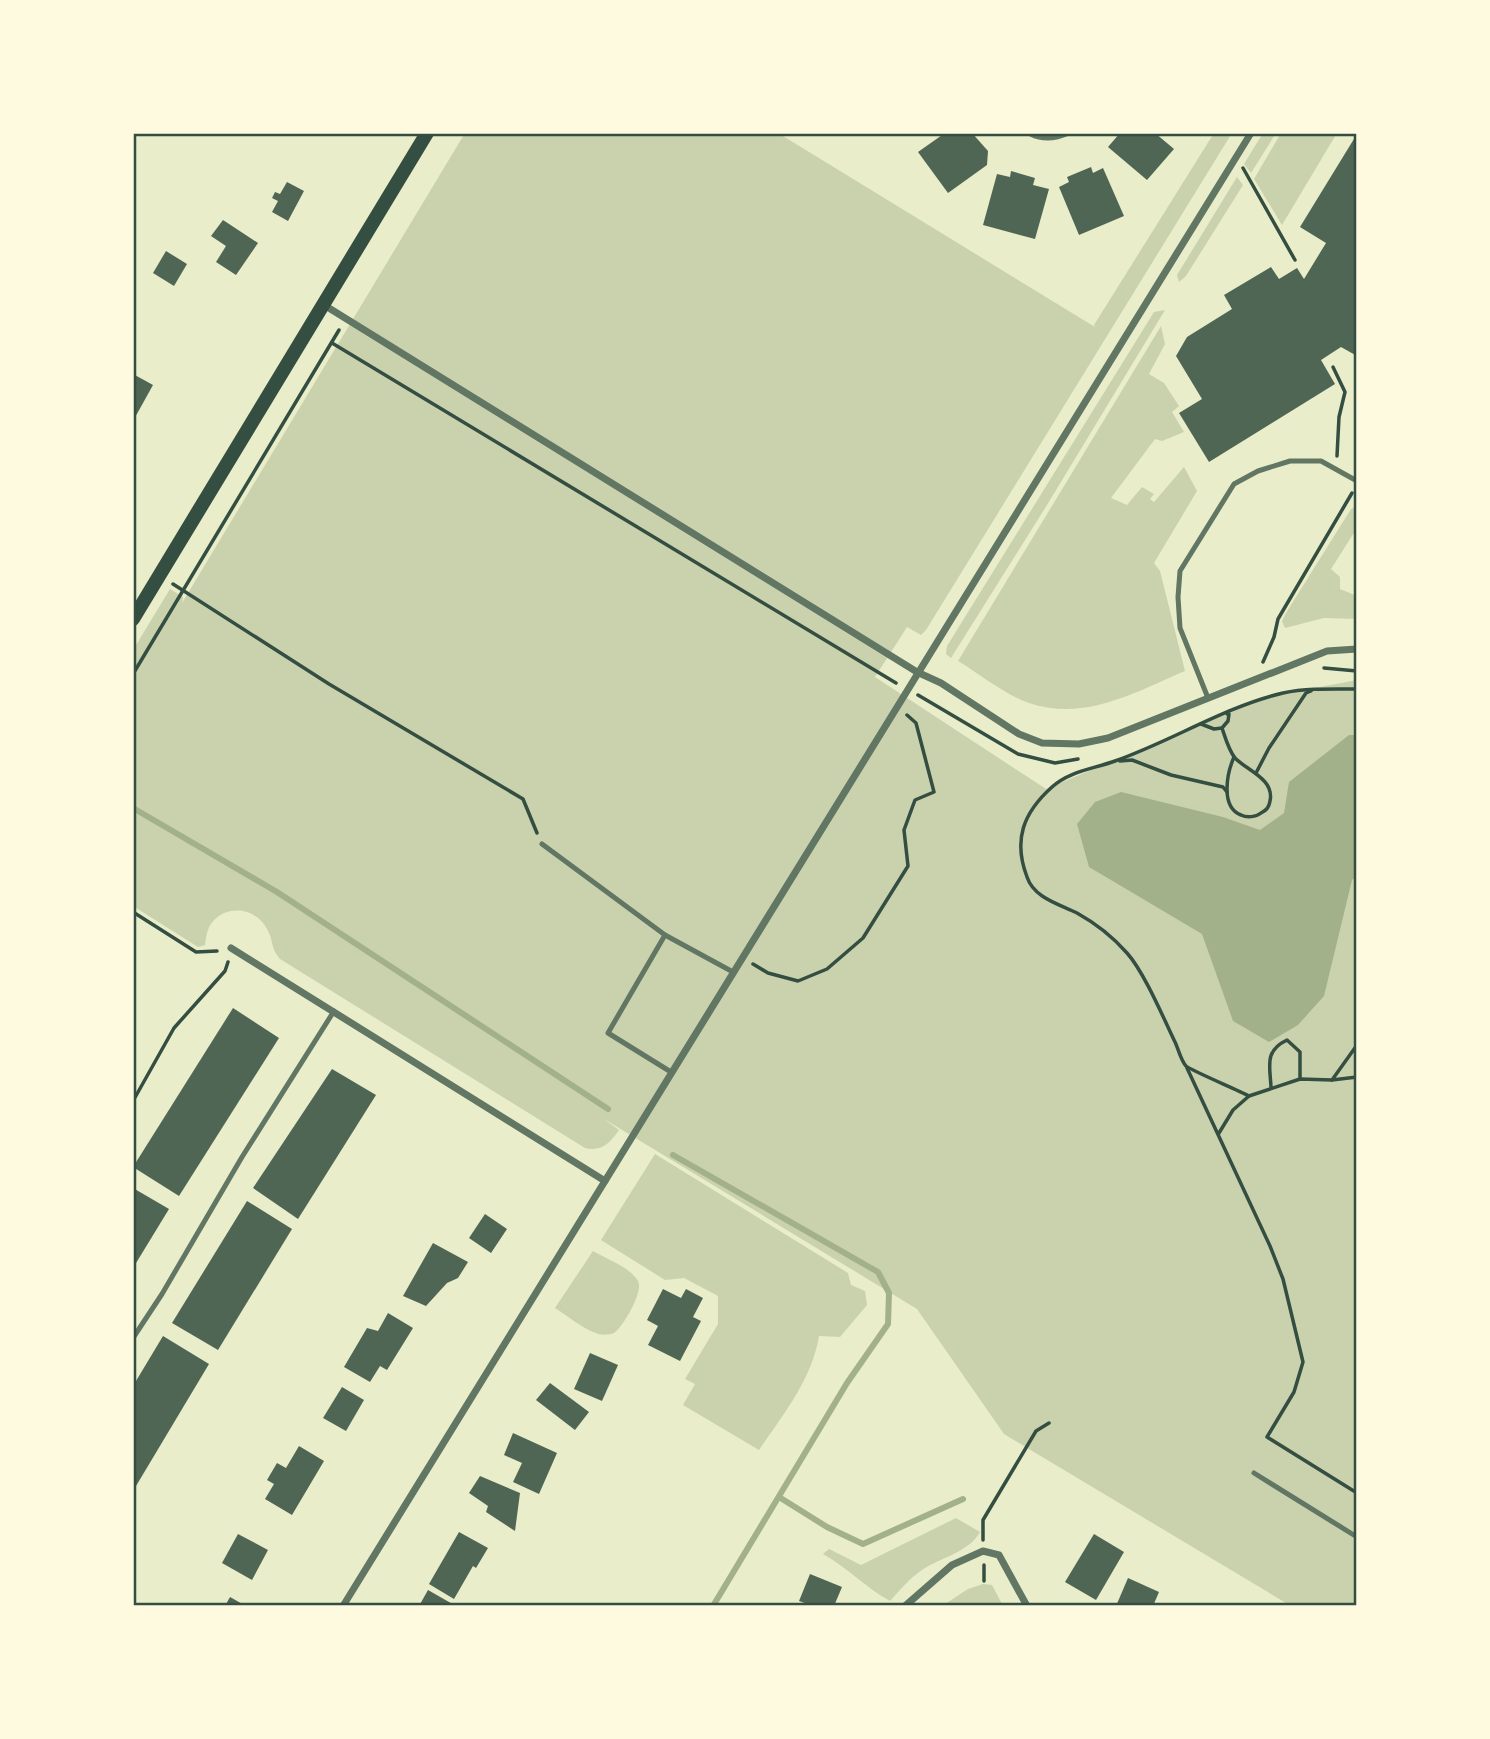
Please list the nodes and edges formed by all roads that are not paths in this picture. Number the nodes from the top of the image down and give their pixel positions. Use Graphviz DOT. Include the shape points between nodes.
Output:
graph roads {
  1 [pos="427,133"];
  2 [pos="1031,133"];
  3 [pos="1066,133"];
  4 [pos="1251,133"];
  5 [pos="324,305"];
  6 [pos="1357,483"];
  7 [pos="133,619"];
  8 [pos="1357,649"];
  9 [pos="917,672"];
  10 [pos="1208,698"];
  11 [pos="542,844"];
  12 [pos="665,935"];
  13 [pos="231,948"];
  14 [pos="733,972"];
  15 [pos="334,1011"];
  16 [pos="671,1072"];
  17 [pos="605,1181"];
  18 [pos="133,1338"];
  19 [pos="1254,1474"];
  20 [pos="1357,1537"];
  21 [pos="343,1606"];
  22 [pos="905,1606"];
  23 [pos="1027,1606"];
  1 -- 5 [label="main road"];
  2 -- 3 [label="street" via="1054,138"];
  4 -- 9 [label="street"];
  5 -- 7 [label="main road"];
  5 -- 9 [label="street"];
  6 -- 10 [label="lane" via="1321,461 1290,461 1234,484 1180,571 1180,628"];
  8 -- 10 [label="street" via="1327,651"];
  9 -- 10 [label="street" via="942,683 1019,734 1042,743 1079,744 1108,738"];
  9 -- 14 [label="street"];
  11 -- 12 [label="lane"];
  12 -- 14 [label="lane"];
  12 -- 16 [label="lane" via="608,1032"];
  13 -- 15 [label="street"];
  14 -- 16 [label="street"];
  15 -- 17 [label="street"];
  15 -- 18 [label="lane"];
  16 -- 17 [label="street"];
  17 -- 21 [label="street"];
  19 -- 20 [label="lane"];
  22 -- 23 [label="street" via="952,1565 983,1551 999,1555"];
}
